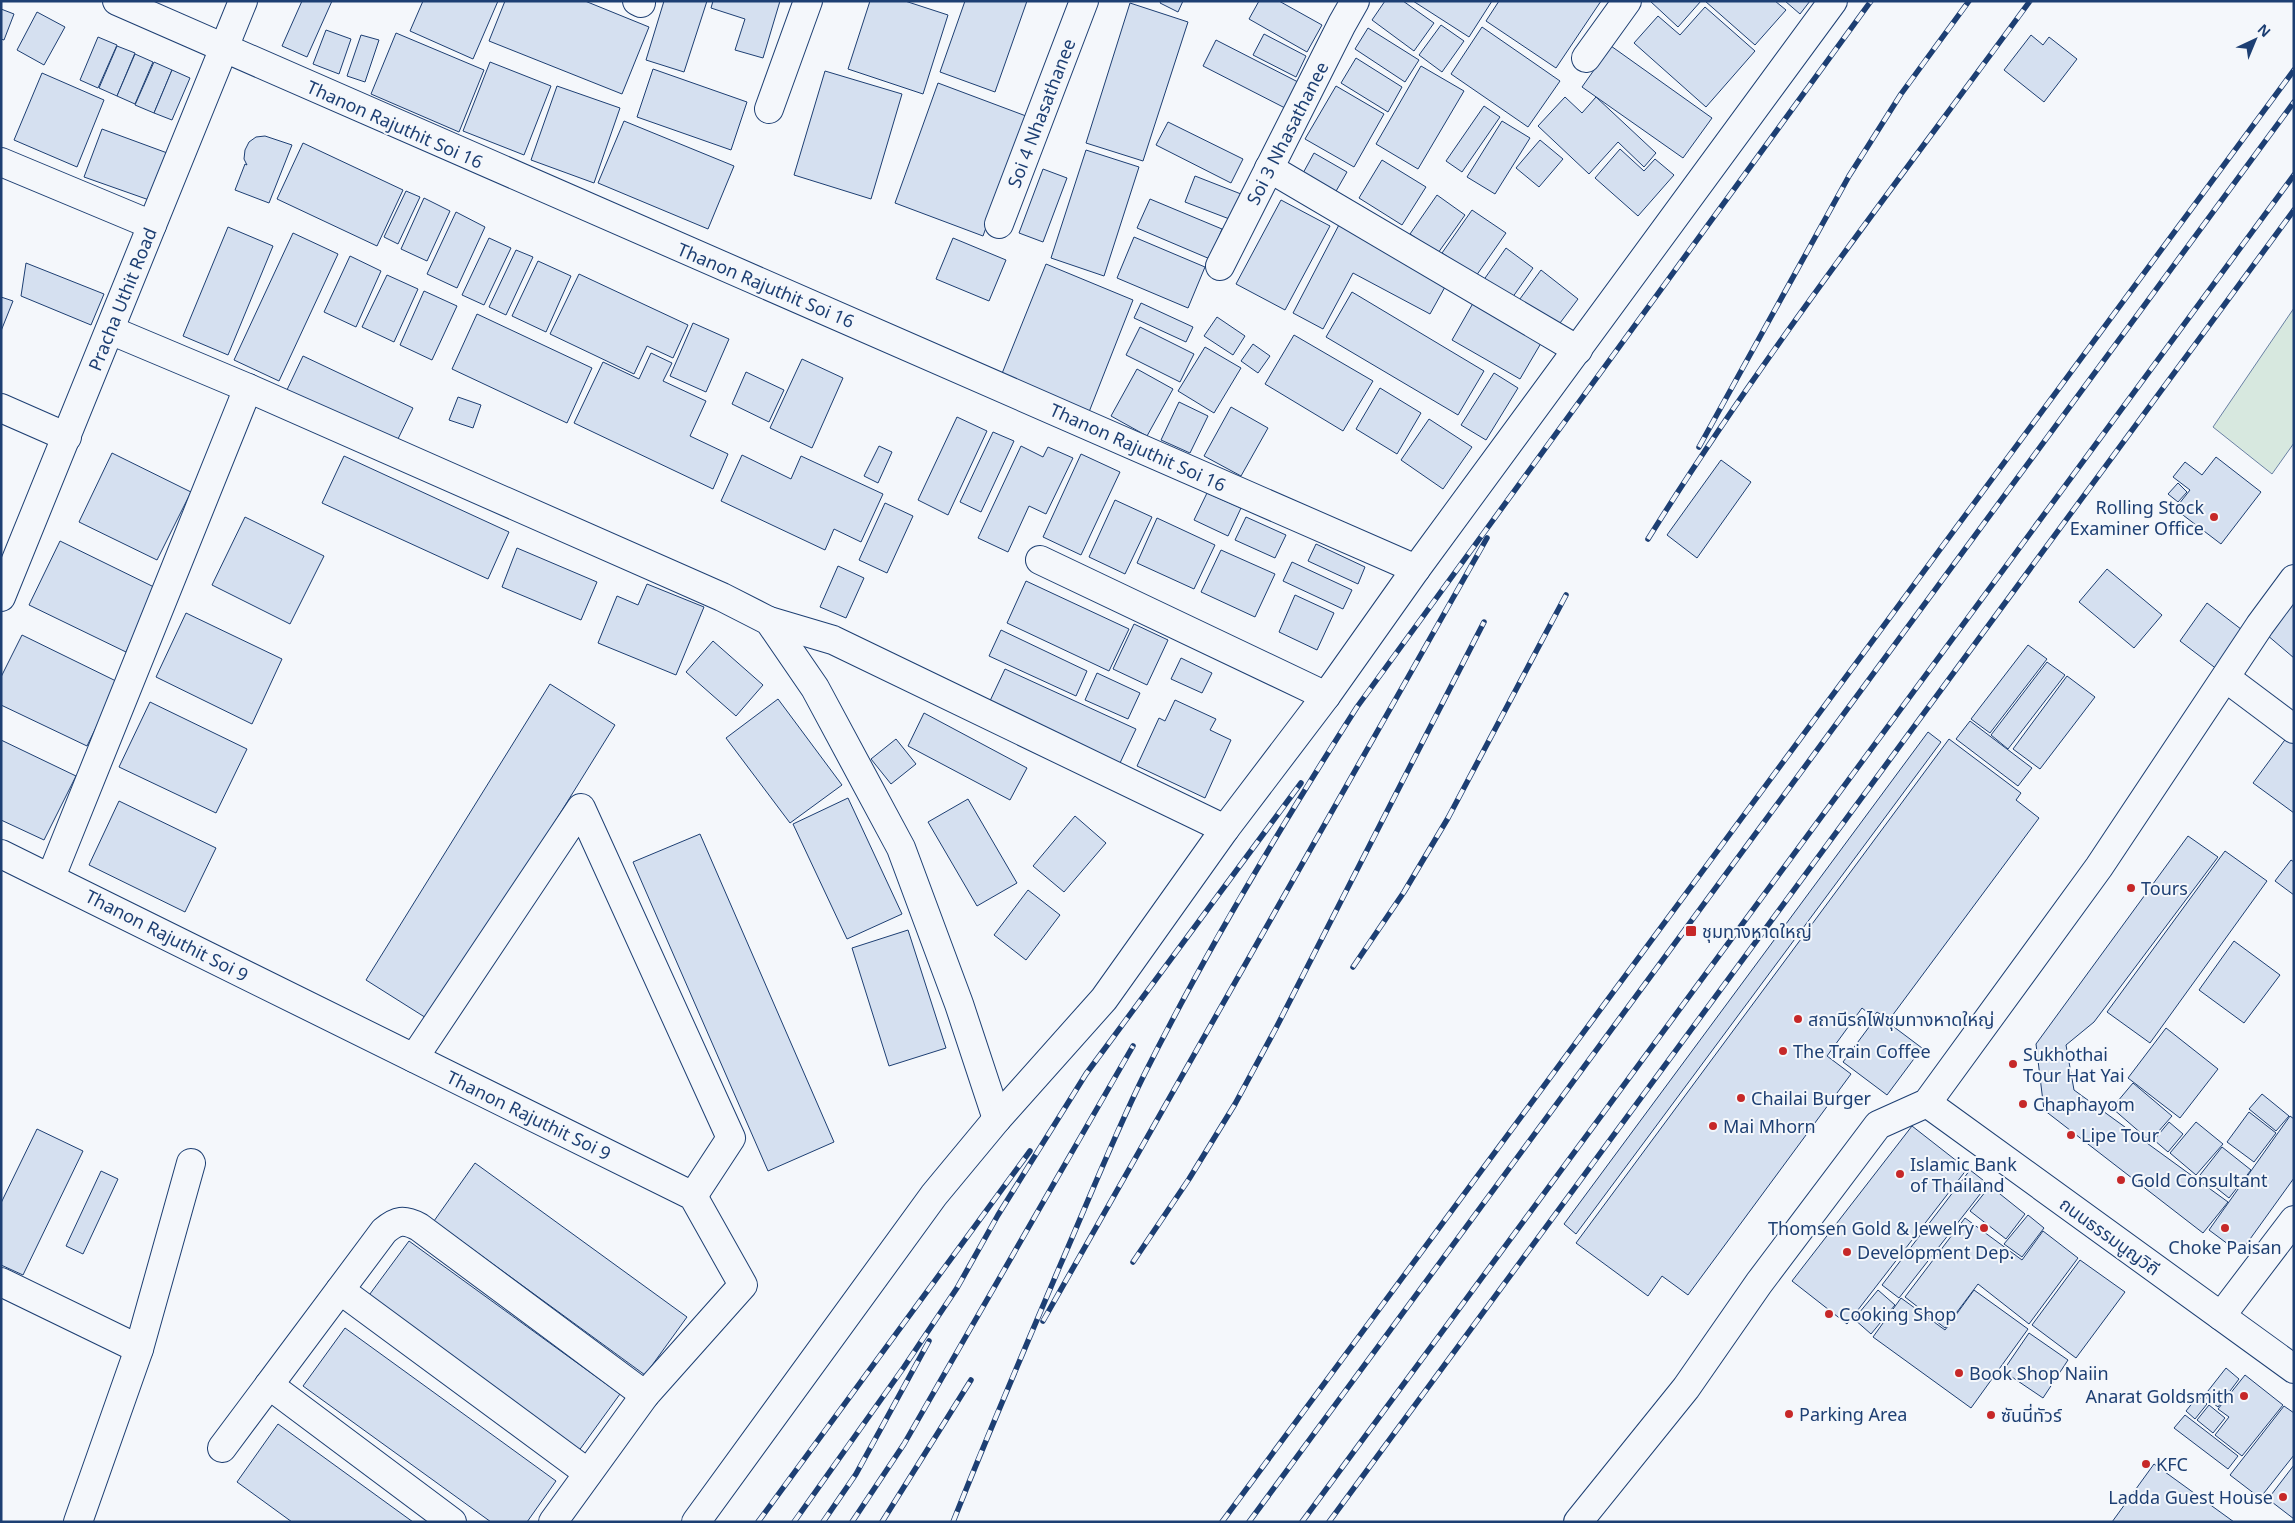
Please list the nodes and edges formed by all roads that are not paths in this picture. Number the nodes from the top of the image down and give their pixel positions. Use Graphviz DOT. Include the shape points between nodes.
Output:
graph roads {
  1 [pos="117,1"];
  2 [pos="243,1"];
  3 [pos="808,1"];
  4 [pos="1084,1"];
  5 [pos="1356,1"];
  6 [pos="1627,1"];
  7 [pos="1833,1"];
  8 [pos="224,49"];
  9 [pos="1586,58"];
  10 [pos="769,109"];
  11 [pos="1,162"];
  12 [pos="1270,168"];
  13 [pos="999,224"];
  14 [pos="152,225"];
  15 [pos="1220,266"];
  16 [pos="110,330"];
  17 [pos="1578,350"];
  18 [pos="248,388"];
  19 [pos="1,408"];
  20 [pos="67,436"];
  21 [pos="1040,560"];
  22 [pos="1416,569"];
  23 [pos="2294,580"];
  24 [pos="1,597"];
  25 [pos="769,620"];
  26 [pos="2226,678"];
  27 [pos="1326,696"];
  28 [pos="2294,729"];
  29 [pos="1225,829"];
  30 [pos="1,854"];
  31 [pos="52,877"];
  32 [pos="414,1058"];
  33 [pos="1927,1103"];
  34 [pos="997,1119"];
  35 [pos="191,1163"];
  36 [pos="693,1196"];
  37 [pos="2294,1220"];
  38 [pos="1,1282"];
  39 [pos="340,1290"];
  40 [pos="2221,1316"];
  41 [pos="140,1349"];
  42 [pos="2294,1369"];
  43 [pos="269,1385"];
  44 [pos="645,1396"];
  45 [pos="222,1448"];
  46 [pos="588,1474"];
  47 [pos="78,1522"];
  48 [pos="452,1522"];
  49 [pos="553,1522"];
  50 [pos="696,1522"];
  51 [pos="1578,1522"];
  1 -- 8 [label="street, Thanon Rajuthit Soi 16"];
  2 -- 8 [label="street, Pracha Uthit Road"];
  3 -- 10 [label="street"];
  4 -- 13 [label="street, Soi 4 Nhasathanee"];
  5 -- 12 [label="street, Soi 3 Nhasathanee"];
  6 -- 9 [label="street"];
  7 -- 17 [label="street"];
  8 -- 14 [label="street, Pracha Uthit Road"];
  8 -- 22 [label="street, Thanon Rajuthit Soi 16"];
  11 -- 14 [label="street"];
  12 -- 15 [label="street, Soi 3 Nhasathanee"];
  12 -- 17 [label="street"];
  14 -- 16 [label="street, Pracha Uthit Road"];
  16 -- 18 [label="street"];
  16 -- 20 [label="street, Pracha Uthit Road"];
  17 -- 22 [label="street"];
  18 -- 25 [label="street"];
  18 -- 31 [label="street"];
  19 -- 20 [label="street"];
  20 -- 24 [label="street, Pracha Uthit Road"];
  21 -- 27 [label="street"];
  22 -- 27 [label="street"];
  23 -- 26 [label="street"];
  25 -- 29 [label="street" via="833,640"];
  25 -- 34 [label="street" via="815,688 901,848 959,1004"];
  26 -- 28 [label="street"];
  26 -- 33 [label="street" via="2099,867"];
  27 -- 29 [label="street"];
  29 -- 34 [label="street" via="1104,999"];
  30 -- 31 [label="street, Thanon Rajuthit Soi 9"];
  31 -- 32 [label="street, Thanon Rajuthit Soi 9"];
  32 -- 36 [label="street, Thanon Rajuthit Soi 9"];
  32 -- 36 [label="street" via="580,808 731,1138"];
  33 -- 40 [label="street, ถนนธรรมนูญวิถี"];
  33 -- 51 [label="street" via="1878,1125 1758,1282 1686,1388"];
  34 -- 50 [label="street" via="934,1195"];
  35 -- 41 [label="street"];
  36 -- 44 [label="street" via="743,1285"];
  37 -- 40 [label="street"];
  38 -- 41 [label="street"];
  39 -- 43 [label="street"];
  39 -- 44 [label="street" via="384,1231 394,1222 410,1223"];
  39 -- 46 [label="street"];
  40 -- 42 [label="street, ถนนธรรมนูญวิถี"];
  41 -- 47 [label="street"];
  43 -- 45 [label="street"];
  43 -- 48 [label="street"];
  44 -- 46 [label="street"];
  46 -- 49 [label="street"];
}
